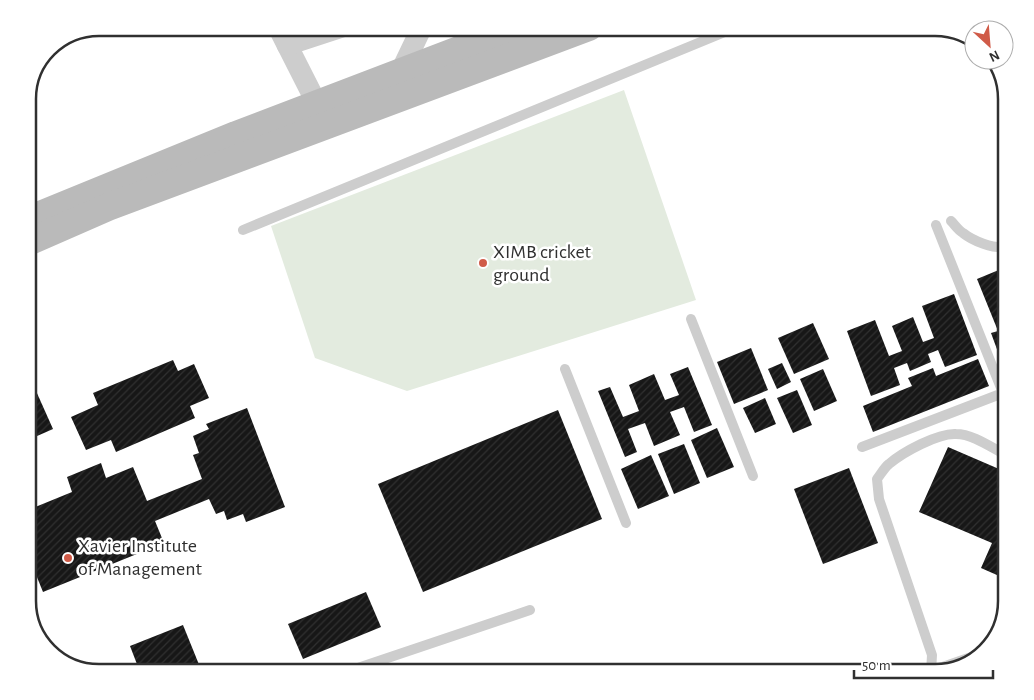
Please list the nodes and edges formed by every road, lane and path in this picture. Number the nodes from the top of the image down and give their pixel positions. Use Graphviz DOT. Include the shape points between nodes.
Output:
graph roads {
  1 [pos="283,36"];
  2 [pos="418,36"];
  3 [pos="498,36"];
  4 [pos="568,36"];
  5 [pos="717,36"];
  6 [pos="400,73"];
  7 [pos="317,104"];
  8 [pos="36,217"];
  9 [pos="951,220"];
  10 [pos="936,226"];
  11 [pos="243,230"];
  12 [pos="36,238"];
  13 [pos="998,247"];
  14 [pos="691,319"];
  15 [pos="565,369"];
  16 [pos="998,381"];
  17 [pos="998,395"];
  18 [pos="862,448"];
  19 [pos="998,451"];
  20 [pos="753,476"];
  21 [pos="626,523"];
  22 [pos="530,610"];
  23 [pos="370,664"];
  24 [pos="931,664"];
  1 -- 7 [label="street"];
  2 -- 6 [label="street"];
  3 -- 6 [label="street"];
  4 -- 12 [label="street" via="108,207"];
  5 -- 11 [label="lane"];
  6 -- 7 [label="street"];
  7 -- 8 [label="street"];
  9 -- 13 [label="lane" via="962,232"];
  10 -- 16 [label="lane"];
  14 -- 20 [label="lane"];
  15 -- 21 [label="lane"];
  17 -- 18 [label="lane"];
  19 -- 24 [label="lane" via="956,434 934,438 903,453 887,465 877,479 879,499 932,655"];
  22 -- 23 [label="lane"];
}
